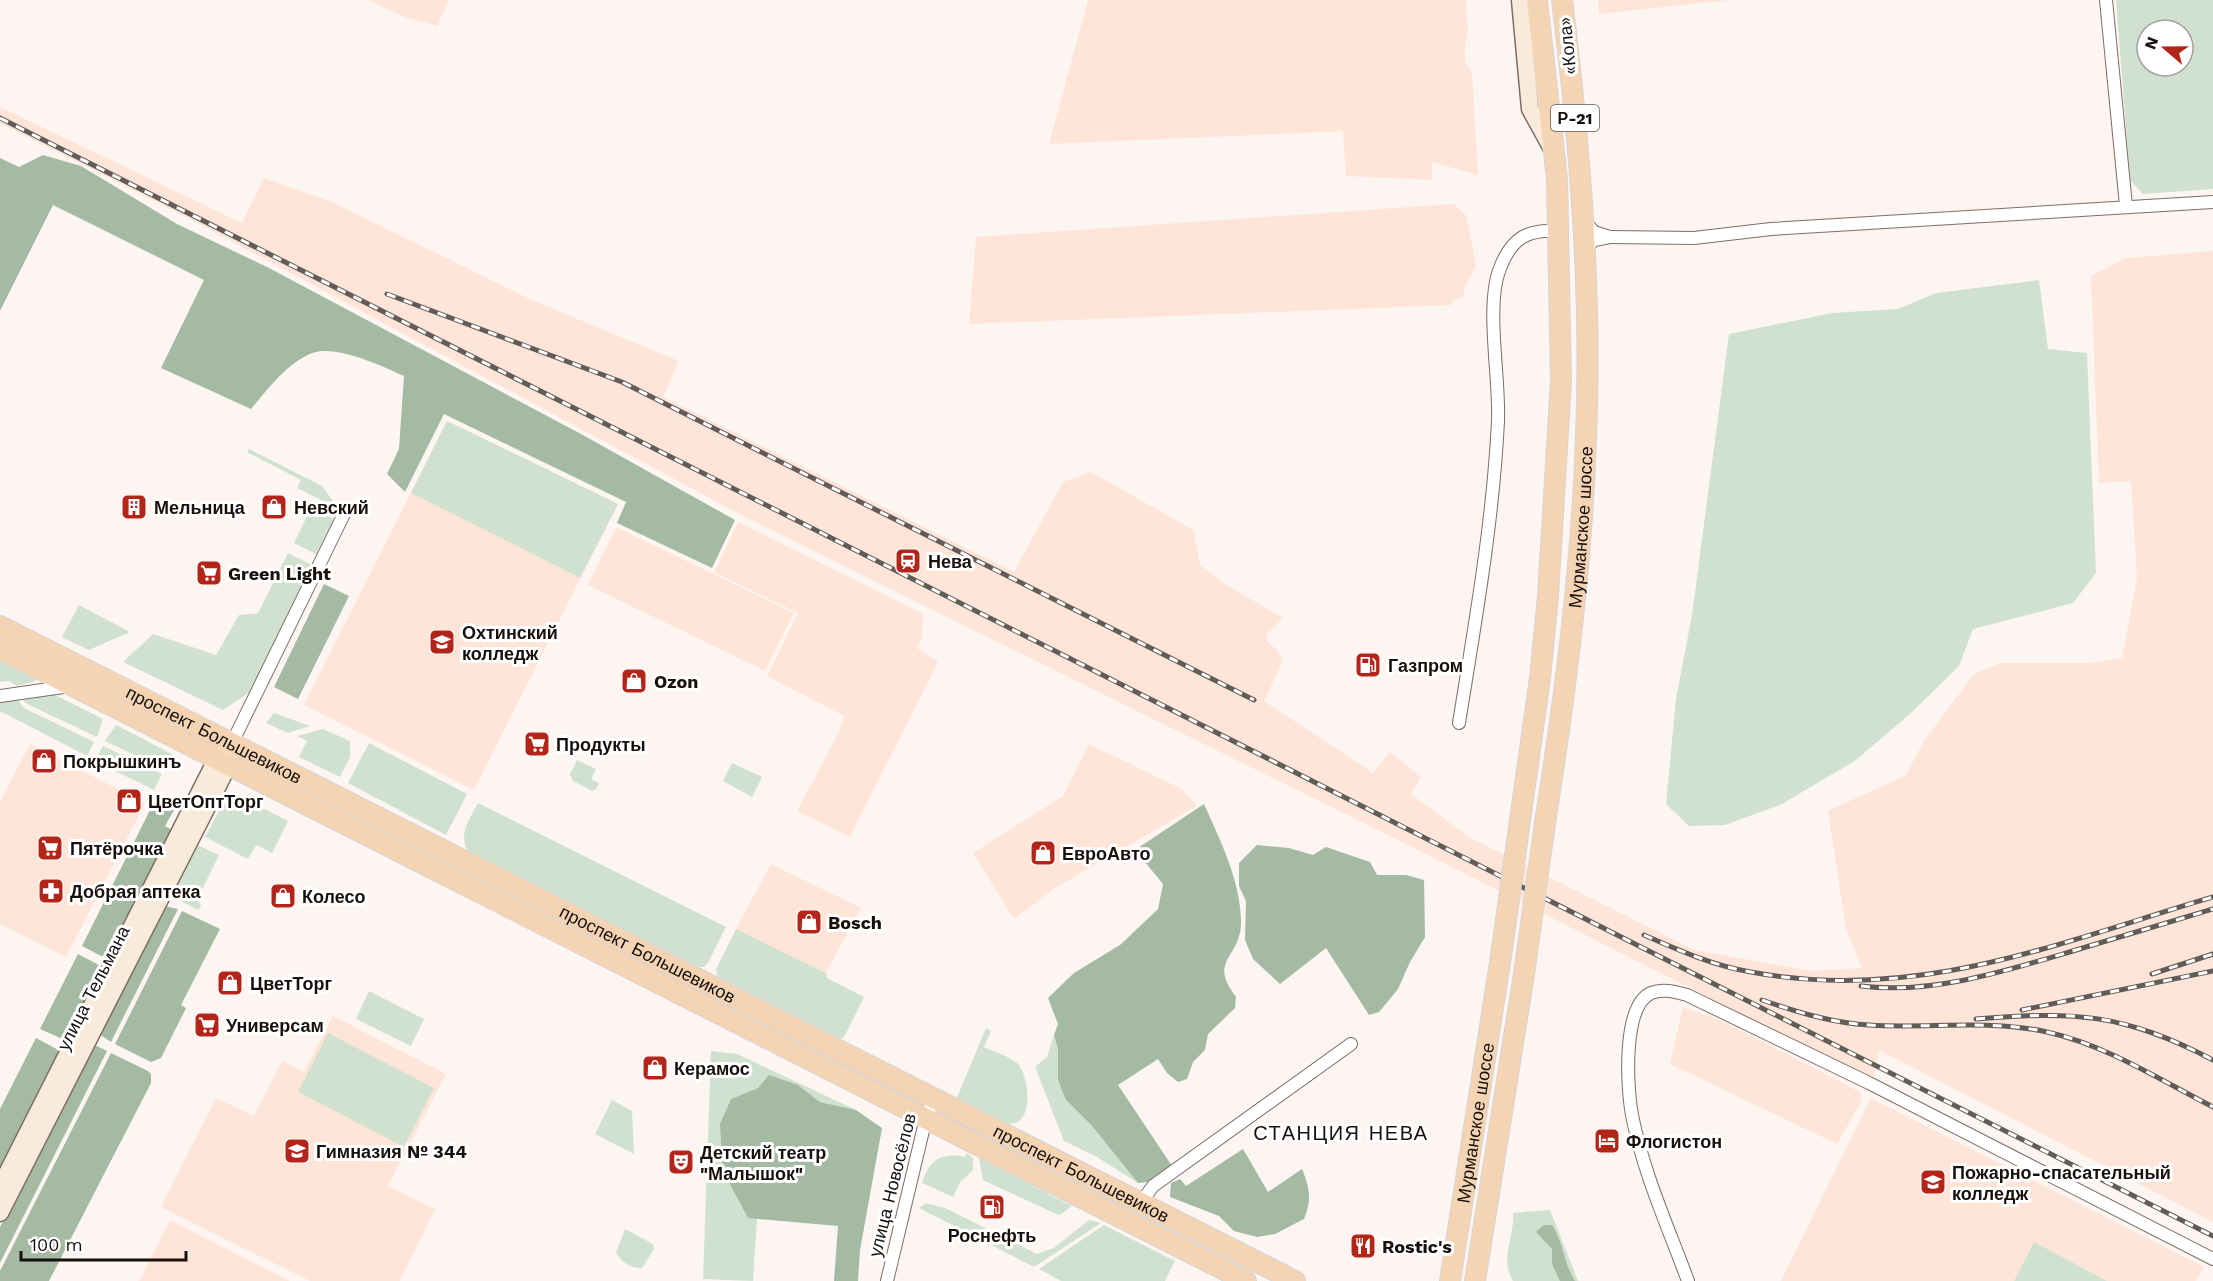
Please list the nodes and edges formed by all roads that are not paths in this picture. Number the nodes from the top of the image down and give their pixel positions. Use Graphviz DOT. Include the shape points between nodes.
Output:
graph roads {
  1 [pos="1520,0"];
  2 [pos="1537,0"];
  3 [pos="1562,0"];
  4 [pos="2106,0"];
  5 [pos="1555,154"];
  6 [pos="2213,201"];
  7 [pos="2126,206"];
  8 [pos="1560,231"];
  9 [pos="1584,235"];
  10 [pos="1610,237"];
  11 [pos="344,514"];
  12 [pos="0,626"];
  13 [pos="0,649"];
  14 [pos="70,686"];
  15 [pos="0,696"];
  16 [pos="1459,723"];
  17 [pos="232,743"];
  18 [pos="222,763"];
  19 [pos="1351,1044"];
  20 [pos="934,1099"];
  21 [pos="926,1118"];
  22 [pos="0,1187"];
  23 [pos="1140,1204"];
  24 [pos="0,1214"];
  25 [pos="2213,1259"];
  26 [pos="887,1281"];
  27 [pos="1246,1281"];
  28 [pos="1295,1281"];
  29 [pos="1450,1281"];
  30 [pos="1475,1281"];
  31 [pos="1688,1281"];
  1 -- 5 [label="street" via="1530,109"];
  2 -- 5 [label="main road, «Кола» / Р-21"];
  3 -- 9 [label="main road, «Кола» / Р-21"];
  4 -- 7 [label="street"];
  5 -- 8 [label="main road, «Кола» / Р-21"];
  6 -- 7 [label="street"];
  7 -- 10 [label="street" via="1771,229 1694,238"];
  8 -- 16 [label="street" via="1528,232 1501,266 1493,291 1498,420 1488,543"];
  8 -- 29 [label="main road, Мурманское шоссе, bridge" via="1560,381 1554,516 1540,678"];
  9 -- 10 [label="street" via="1594,232"];
  9 -- 10 [label="street" via="1594,240"];
  9 -- 30 [label="main road, Мурманское шоссе, bridge" via="1587,382 1583,492 1566,690"];
  11 -- 17 [label="street"];
  12 -- 17 [label="main road, проспект Большевиков"];
  13 -- 14 [label="main road, проспект Большевиков"];
  14 -- 15 [label="street"];
  14 -- 18 [label="main road, проспект Большевиков"];
  17 -- 18 [label="street, улица Тельмана"];
  17 -- 20 [label="main road, проспект Большевиков"];
  18 -- 21 [label="main road, проспект Большевиков"];
  18 -- 22 [label="street, улица Тельмана"];
  18 -- 24 [label="street, улица Тельмана"];
  19 -- 23 [label="street" via="1154,1186"];
  20 -- 21 [label="street, улица Новосёлов"];
  20 -- 23 [label="main road, проспект Большевиков"];
  21 -- 26 [label="street, улица Новосёлов"];
  21 -- 27 [label="main road, проспект Большевиков"];
  23 -- 28 [label="main road, проспект Большевиков"];
  25 -- 31 [label="street" via="1869,1083 1671,990 1653,992 1642,999 1636,1010 1630,1046 1632,1112 1640,1147"];
}
